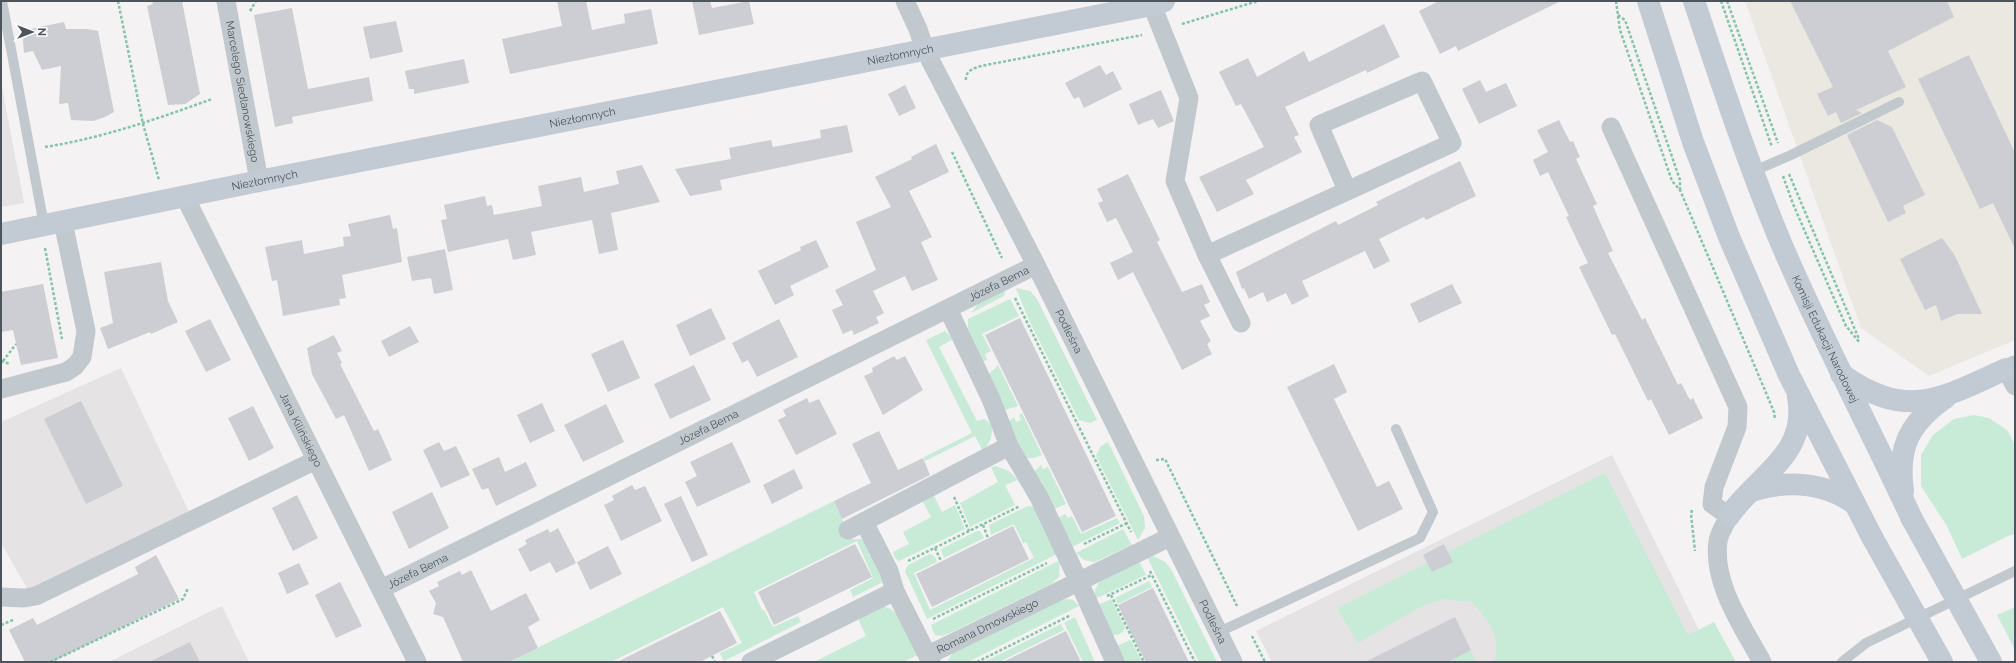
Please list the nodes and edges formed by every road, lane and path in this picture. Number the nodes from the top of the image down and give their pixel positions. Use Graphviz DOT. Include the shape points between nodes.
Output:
graph roads {
  1 [pos="2,1"];
  2 [pos="118,1"];
  3 [pos="226,1"];
  4 [pos="905,1"];
  5 [pos="1258,1"];
  6 [pos="1616,1"];
  7 [pos="1648,1"];
  8 [pos="1694,1"];
  9 [pos="1158,3"];
  10 [pos="1618,15"];
  11 [pos="1161,30"];
  12 [pos="925,50"];
  13 [pos="966,84"];
  14 [pos="212,100"];
  15 [pos="1899,102"];
  16 [pos="143,124"];
  17 [pos="1611,126"];
  18 [pos="950,147"];
  19 [pos="30,149"];
  20 [pos="1754,171"];
  21 [pos="259,181"];
  22 [pos="161,184"];
  23 [pos="1347,190"];
  24 [pos="1680,190"];
  25 [pos="185,197"];
  26 [pos="50,230"];
  27 [pos="1,234"];
  28 [pos="1207,255"];
  29 [pos="1003,261"];
  30 [pos="1036,266"];
  31 [pos="1013,295"];
  32 [pos="948,310"];
  33 [pos="1241,323"];
  34 [pos="16,344"];
  35 [pos="63,345"];
  36 [pos="2,361"];
  37 [pos="14,366"];
  38 [pos="1840,373"];
  39 [pos="2012,374"];
  40 [pos="1764,388"];
  41 [pos="1,389"];
  42 [pos="1797,392"];
  43 [pos="1951,394"];
  44 [pos="1396,429"];
  45 [pos="1009,446"];
  46 [pos="316,460"];
  47 [pos="1152,461"];
  48 [pos="946,480"];
  49 [pos="1751,491"];
  50 [pos="1039,497"];
  51 [pos="1855,504"];
  52 [pos="1908,511"];
  53 [pos="1729,516"];
  54 [pos="1126,523"];
  55 [pos="983,525"];
  56 [pos="969,531"];
  57 [pos="1170,537"];
  58 [pos="988,538"];
  59 [pos="935,548"];
  60 [pos="1140,552"];
  61 [pos="1066,553"];
  62 [pos="941,561"];
  63 [pos="889,571"];
  64 [pos="2015,571"];
  65 [pos="1152,575"];
  66 [pos="1080,582"];
  67 [pos="188,588"];
  68 [pos="381,589"];
  69 [pos="895,591"];
  70 [pos="1111,595"];
  71 [pos="1,597"];
  72 [pos="1089,606"];
  73 [pos="1244,619"];
  74 [pos="926,622"];
  75 [pos="1219,632"];
  76 [pos="712,656"];
  77 [pos="929,658"];
  78 [pos="50,662"];
  79 [pos="417,662"];
  80 [pos="715,662"];
  81 [pos="751,662"];
  82 [pos="977,662"];
  83 [pos="1115,662"];
  84 [pos="1144,662"];
  85 [pos="1195,662"];
  86 [pos="1233,662"];
  87 [pos="1265,662"];
  88 [pos="1762,662"];
  89 [pos="1842,662"];
  90 [pos="1942,662"];
  91 [pos="1991,662"];
  1 -- 19 [label="lane"];
  2 -- 16 [label="path"];
  3 -- 21 [label="street, Marcelego Siedlanowskiego"];
  4 -- 12 [label="street, Podleśna"];
  5 -- 11 [label="path"];
  6 -- 10 [label="path"];
  7 -- 42 [label="main road" via="1693,142 1715,200"];
  8 -- 20 [label="main road, Komisji Edukacji Narodowej"];
  9 -- 11 [label="street"];
  9 -- 12 [label="main road, Niezłomnych"];
  10 -- 24 [label="path" via="1620,30 1672,181"];
  10 -- 24 [label="path" via="1625,20 1680,180"];
  11 -- 13 [label="path" via="981,66 971,70 966,77"];
  11 -- 28 [label="street" via="1189,98 1175,181"];
  12 -- 21 [label="main road, Niezłomnych"];
  12 -- 30 [label="street, Podleśna"];
  14 -- 16 [label="path"];
  15 -- 20 [label="lane"];
  16 -- 19 [label="path" via="68,143"];
  16 -- 22 [label="path"];
  17 -- 53 [label="street" via="1738,407 1737,427 1714,487 1712,504"];
  18 -- 29 [label="path"];
  19 -- 26 [label="lane"];
  20 -- 38 [label="main road, Komisji Edukacji Narodowej" via="1781,242"];
  21 -- 25 [label="main road, Niezłomnych"];
  23 -- 23 [label="street" via="1452,144 1422,81 1318,125"];
  23 -- 28 [label="street"];
  24 -- 40 [label="path"];
  25 -- 26 [label="main road, Niezłomnych"];
  25 -- 46 [label="street, Jana Kilińskiego"];
  26 -- 27 [label="main road, Niezłomnych"];
  26 -- 35 [label="path"];
  26 -- 41 [label="street" via="86,331 82,357 66,372"];
  28 -- 33 [label="street"];
  30 -- 32 [label="street, Józefa Bema"];
  30 -- 57 [label="street, Podleśna"];
  31 -- 54 [label="path"];
  32 -- 45 [label="street" via="991,399"];
  32 -- 68 [label="street, Józefa Bema"];
  34 -- 36 [label="path"];
  36 -- 37 [label="path"];
  38 -- 43 [label="main road" via="1866,390 1890,400 1923,401"];
  38 -- 52 [label="main road, Komisji Edukacji Narodowej"];
  39 -- 43 [label="main road"];
  42 -- 49 [label="main road" via="1800,414 1794,439 1785,456"];
  42 -- 51 [label="main road"];
  43 -- 52 [label="main road" via="1923,415 1909,436 1901,469"];
  44 -- 73 [label="lane" via="1433,512 1420,538"];
  45 -- 48 [label="street"];
  45 -- 50 [label="street"];
  46 -- 68 [label="street, Jana Kilińskiego"];
  46 -- 71 [label="street" via="36,596"];
  47 -- 73 [label="path" via="1165,459"];
  48 -- 56 [label="path"];
  48 -- 63 [label="street, Romana Dmowskiego" via="856,526"];
  49 -- 51 [label="main road" via="1771,485 1805,484 1838,494"];
  49 -- 53 [label="main road" via="1740,499"];
  50 -- 55 [label="path"];
  50 -- 61 [label="street"];
  51 -- 90 [label="main road, bridge"];
  52 -- 91 [label="main road, Komisji Edukacji Narodowej, bridge"];
  53 -- 88 [label="street" via="1718,541 1719,568 1724,591"];
  54 -- 60 [label="path"];
  54 -- 61 [label="path"];
  55 -- 56 [label="path"];
  55 -- 58 [label="path"];
  56 -- 59 [label="path"];
  57 -- 60 [label="street, Romana Dmowskiego"];
  57 -- 75 [label="street, Podleśna"];
  59 -- 62 [label="path"];
  59 -- 63 [label="path"];
  60 -- 65 [label="path"];
  60 -- 66 [label="street, Romana Dmowskiego"];
  61 -- 66 [label="street"];
  61 -- 74 [label="path"];
  63 -- 69 [label="street, Romana Dmowskiego"];
  64 -- 89 [label="lane" via="1866,643"];
  65 -- 70 [label="path"];
  65 -- 85 [label="path"];
  66 -- 72 [label="street"];
  66 -- 77 [label="street, Romana Dmowskiego"];
  67 -- 78 [label="path" via="183,599"];
  68 -- 79 [label="street, Jana Kilińskiego"];
  69 -- 77 [label="street, Romana Dmowskiego"];
  69 -- 81 [label="street"];
  70 -- 72 [label="path"];
  70 -- 84 [label="path"];
  72 -- 82 [label="path"];
  72 -- 83 [label="street"];
  73 -- 75 [label="lane"];
  73 -- 87 [label="path"];
  75 -- 86 [label="street, Podleśna"];
  76 -- 80 [label="path"];
}
